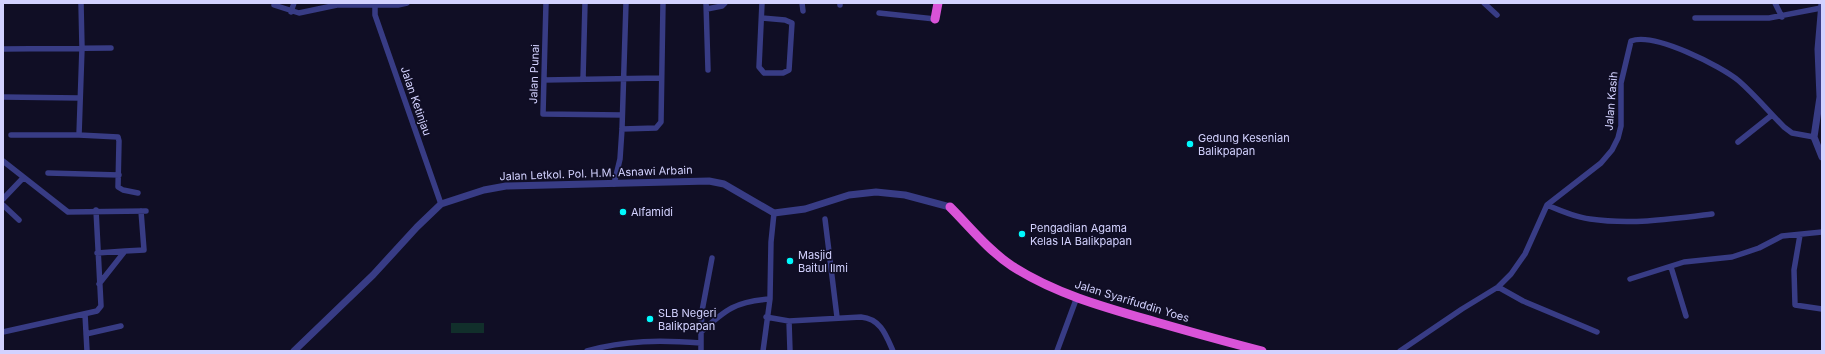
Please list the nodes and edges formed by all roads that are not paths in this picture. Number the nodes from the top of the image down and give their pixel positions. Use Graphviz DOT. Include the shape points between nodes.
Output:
graph roads {
  1 [pos="81,3"];
  2 [pos="294,3"];
  3 [pos="407,3"];
  4 [pos="546,3"];
  5 [pos="585,3"];
  6 [pos="626,3"];
  7 [pos="663,3"];
  8 [pos="725,3"];
  9 [pos="762,3"];
  10 [pos="802,3"];
  11 [pos="938,3"];
  12 [pos="1484,3"];
  13 [pos="1775,3"];
  14 [pos="375,4"];
  15 [pos="274,5"];
  16 [pos="1821,5"];
  17 [pos="322,6"];
  18 [pos="706,6"];
  19 [pos="803,11"];
  20 [pos="291,12"];
  21 [pos="879,12"];
  22 [pos="1497,15"];
  23 [pos="1782,16"];
  24 [pos="762,18"];
  25 [pos="935,18"];
  26 [pos="1695,18"];
  27 [pos="82,48"];
  28 [pos="111,48"];
  29 [pos="3,49"];
  30 [pos="1820,62"];
  31 [pos="708,70"];
  32 [pos="623,77"];
  33 [pos="661,78"];
  34 [pos="582,79"];
  35 [pos="544,80"];
  36 [pos="3,97"];
  37 [pos="80,98"];
  38 [pos="622,114"];
  39 [pos="1772,115"];
  40 [pos="622,129"];
  41 [pos="79,134"];
  42 [pos="11,135"];
  43 [pos="1814,137"];
  44 [pos="1738,142"];
  45 [pos="1822,156"];
  46 [pos="3,161"];
  47 [pos="48,174"];
  48 [pos="118,174"];
  49 [pos="23,178"];
  50 [pos="614,184"];
  51 [pos="138,193"];
  52 [pos="3,199"];
  53 [pos="442,204"];
  54 [pos="3,205"];
  55 [pos="1546,205"];
  56 [pos="950,207"];
  57 [pos="96,210"];
  58 [pos="774,213"];
  59 [pos="1712,214"];
  60 [pos="19,220"];
  61 [pos="825,220"];
  62 [pos="1822,232"];
  63 [pos="1800,235"];
  64 [pos="125,251"];
  65 [pos="97,252"];
  66 [pos="712,258"];
  67 [pos="1671,267"];
  68 [pos="1630,279"];
  69 [pos="100,284"];
  70 [pos="1498,287"];
  71 [pos="1077,297"];
  72 [pos="770,299"];
  73 [pos="1822,309"];
  74 [pos="85,314"];
  75 [pos="1686,316"];
  76 [pos="766,317"];
  77 [pos="837,318"];
  78 [pos="790,322"];
  79 [pos="121,326"];
  80 [pos="3,332"];
  81 [pos="701,332"];
  82 [pos="1597,332"];
  83 [pos="86,334"];
  84 [pos="701,343"];
  85 [pos="87,351"];
  86 [pos="294,351"];
  87 [pos="587,351"];
  88 [pos="701,351"];
  89 [pos="763,351"];
  90 [pos="790,351"];
  91 [pos="893,351"];
  92 [pos="1057,351"];
  93 [pos="1262,351"];
  94 [pos="1400,351"];
  1 -- 27 [label="street"];
  2 -- 20 [label="street"];
  3 -- 14 [label="street"];
  4 -- 35 [label="street, Jalan Punai"];
  5 -- 34 [label="street"];
  6 -- 32 [label="street"];
  7 -- 33 [label="street"];
  8 -- 18 [label="street" via="722,6"];
  9 -- 24 [label="street"];
  10 -- 19 [label="street"];
  11 -- 25 [label="highway"];
  12 -- 22 [label="street"];
  13 -- 23 [label="street"];
  14 -- 17 [label="street"];
  14 -- 53 [label="street, Jalan Ketinjau" via="375,15"];
  15 -- 20 [label="street"];
  16 -- 23 [label="street"];
  16 -- 30 [label="street"];
  17 -- 20 [label="street" via="299,13"];
  18 -- 31 [label="street"];
  21 -- 25 [label="street"];
  23 -- 26 [label="street"];
  24 -- 24 [label="street" via="792,23 789,70 783,73 761,71 759,67"];
  27 -- 28 [label="street"];
  27 -- 29 [label="street"];
  27 -- 37 [label="street"];
  30 -- 43 [label="street" via="1820,97"];
  32 -- 33 [label="street"];
  32 -- 34 [label="street"];
  32 -- 38 [label="street"];
  33 -- 40 [label="street" via="659,126"];
  34 -- 35 [label="street"];
  35 -- 38 [label="street, Jalan Punai" via="543,114"];
  36 -- 37 [label="street"];
  37 -- 41 [label="street"];
  38 -- 40 [label="street"];
  39 -- 43 [label="street, Jalan Kasih" via="1792,133"];
  39 -- 44 [label="street"];
  39 -- 55 [label="street, Jalan Kasih" via="1739,81 1716,65 1643,38 1631,41 1621,83 1621,126 1618,138 1601,163"];
  40 -- 50 [label="street" via="620,159"];
  41 -- 42 [label="street"];
  41 -- 48 [label="street" via="118,137"];
  43 -- 45 [label="street"];
  46 -- 49 [label="street"];
  47 -- 48 [label="street"];
  48 -- 51 [label="street" via="119,188"];
  49 -- 52 [label="street"];
  49 -- 57 [label="street" via="68,212"];
  50 -- 53 [label="street, Jalan Letkol. Pol. H.M. Asnawi Arbain" via="501,187 466,195"];
  50 -- 58 [label="street, Jalan Letkol. Pol. H.M. Asnawi Arbain" via="717,182"];
  53 -- 86 [label="street, Jalan Letkol. Pol. H.M. Asnawi Arbain"];
  54 -- 60 [label="street"];
  55 -- 59 [label="street" via="1591,220 1654,221"];
  55 -- 70 [label="street, Jalan Kasih" via="1525,254"];
  56 -- 58 [label="street" via="906,195 876,192 849,195 805,209"];
  56 -- 71 [label="highway, Jalan Syarifuddin Yoes" via="978,237 1012,266 1048,286"];
  57 -- 64 [label="street" via="144,211 144,250"];
  57 -- 65 [label="street"];
  58 -- 72 [label="street"];
  61 -- 77 [label="street"];
  62 -- 63 [label="street"];
  63 -- 67 [label="street" via="1782,236 1732,258 1698,260"];
  63 -- 73 [label="street" via="1794,270 1795,305"];
  64 -- 65 [label="street"];
  64 -- 69 [label="street"];
  65 -- 69 [label="street"];
  66 -- 81 [label="street" via="702,311"];
  67 -- 68 [label="street"];
  67 -- 75 [label="street"];
  69 -- 74 [label="street" via="101,306 96,311"];
  70 -- 82 [label="street" via="1523,301"];
  70 -- 94 [label="street, Jalan Kasih"];
  71 -- 92 [label="street"];
  71 -- 93 [label="highway, Jalan Syarifuddin Yoes" via="1131,315"];
  72 -- 76 [label="street"];
  72 -- 81 [label="street" via="750,300 735,305"];
  74 -- 80 [label="street"];
  74 -- 83 [label="street"];
  76 -- 78 [label="street"];
  76 -- 89 [label="street"];
  77 -- 78 [label="street"];
  77 -- 91 [label="street" via="871,318 879,325"];
  78 -- 90 [label="street"];
  79 -- 83 [label="street"];
  81 -- 84 [label="street"];
  83 -- 85 [label="street"];
  84 -- 87 [label="street" via="657,340"];
  84 -- 88 [label="street"];
}
